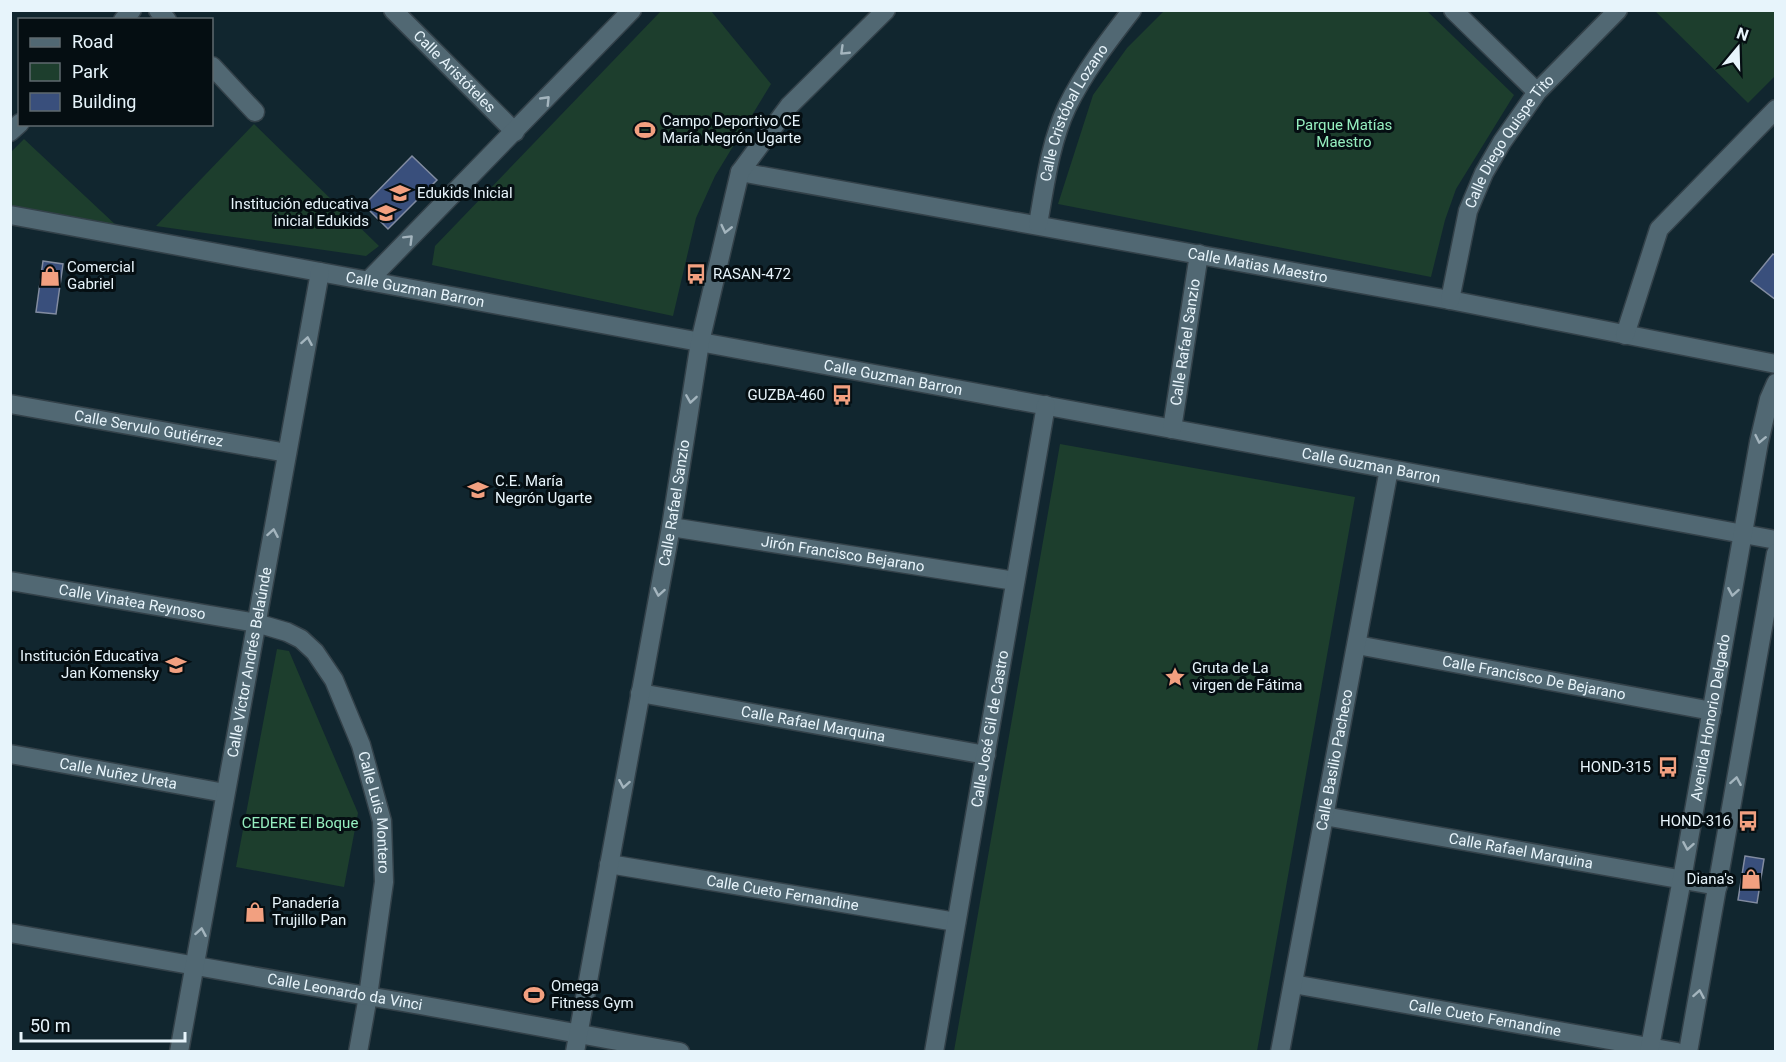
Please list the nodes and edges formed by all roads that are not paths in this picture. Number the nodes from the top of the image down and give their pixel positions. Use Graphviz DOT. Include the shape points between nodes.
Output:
graph roads {
  1 [pos="393,10"];
  2 [pos="632,10"];
  3 [pos="886,10"];
  4 [pos="1132,10"];
  5 [pos="1454,10"];
  6 [pos="1618,10"];
  7 [pos="213,67"];
  8 [pos="1537,92"];
  9 [pos="1776,109"];
  10 [pos="255,112"];
  11 [pos="515,132"];
  12 [pos="740,172"];
  13 [pos="10,215"];
  14 [pos="1038,224"];
  15 [pos="1199,254"];
  16 [pos="320,272"];
  17 [pos="368,281"];
  18 [pos="1450,300"];
  19 [pos="1625,335"];
  20 [pos="700,342"];
  21 [pos="1776,363"];
  22 [pos="1776,383"];
  23 [pos="10,404"];
  24 [pos="1046,405"];
  25 [pos="1172,429"];
  26 [pos="287,453"];
  27 [pos="1389,469"];
  28 [pos="671,527"];
  29 [pos="1743,534"];
  30 [pos="1776,540"];
  31 [pos="1776,553"];
  32 [pos="10,581"];
  33 [pos="1015,581"];
  34 [pos="256,623"];
  35 [pos="1357,645"];
  36 [pos="640,693"];
  37 [pos="1712,711"];
  38 [pos="10,754"];
  39 [pos="986,754"];
  40 [pos="225,793"];
  41 [pos="1324,816"];
  42 [pos="609,864"];
  43 [pos="1682,879"];
  44 [pos="1718,886"];
  45 [pos="956,922"];
  46 [pos="10,933"];
  47 [pos="194,967"];
  48 [pos="1293,984"];
  49 [pos="369,996"];
  50 [pos="577,1043"];
  51 [pos="1649,1049"];
  52 [pos="179,1052"];
  53 [pos="358,1052"];
  54 [pos="680,1052"];
  55 [pos="934,1052"];
  56 [pos="1280,1052"];
  57 [pos="1677,1052"];
  58 [pos="1688,1052"];
  1 -- 11 [label="street, Calle Aristóteles"];
  11 -- 2 [label="street, one-way"];
  3 -- 12 [label="street, Calle Rafael Sanzio, one-way" via="789,106"];
  4 -- 14 [label="street, Calle Cristóbal Lozano" via="1101,51 1066,109 1050,157"];
  5 -- 8 [label="street"];
  6 -- 8 [label="street, Calle Diego Quispe Tito"];
  7 -- 10 [label="street"];
  8 -- 18 [label="street, Calle Diego Quispe Tito" via="1484,173 1468,211"];
  9 -- 19 [label="street" via="1659,229"];
  17 -- 11 [label="street, one-way"];
  12 -- 14 [label="street, Calle Matias Maestro"];
  12 -- 20 [label="street, Calle Rafael Sanzio, one-way"];
  13 -- 16 [label="street, Calle Guzman Barron"];
  14 -- 15 [label="street, Calle Matias Maestro"];
  15 -- 18 [label="street, Calle Matias Maestro"];
  15 -- 25 [label="street, Calle Rafael Sanzio"];
  16 -- 17 [label="street, Calle Guzman Barron"];
  26 -- 16 [label="street, Calle Víctor Andrés Belaúnde, one-way"];
  17 -- 20 [label="street, Calle Guzman Barron"];
  18 -- 19 [label="street, Calle Matias Maestro"];
  19 -- 21 [label="street, Calle Matias Maestro"];
  20 -- 24 [label="street, Calle Guzman Barron"];
  20 -- 28 [label="street, Calle Rafael Sanzio, one-way"];
  22 -- 29 [label="street, Avenida Honorio Delgado, one-way" via="1759,442"];
  23 -- 26 [label="street, Calle Servulo Gutiérrez"];
  24 -- 25 [label="street, Calle Guzman Barron"];
  24 -- 33 [label="street, Calle José Gil de Castro"];
  25 -- 27 [label="street, Calle Guzman Barron"];
  34 -- 26 [label="street, Calle Víctor Andrés Belaúnde, one-way"];
  27 -- 29 [label="street, Calle Guzman Barron"];
  27 -- 35 [label="street, Calle Basilio Pacheco"];
  28 -- 33 [label="street, Jirón Francisco Bejarano"];
  28 -- 36 [label="street, Calle Rafael Sanzio, one-way"];
  29 -- 30 [label="street, Calle Guzman Barron"];
  29 -- 37 [label="street, Avenida Honorio Delgado, one-way"];
  44 -- 31 [label="street, one-way"];
  32 -- 34 [label="street, Calle Vinatea Reynoso"];
  33 -- 39 [label="street, Calle José Gil de Castro"];
  34 -- 40 [label="street, Calle Víctor Andrés Belaúnde"];
  34 -- 49 [label="street, Calle Luis Montero" via="287,632 315,652 334,680 361,745 382,821 384,882"];
  35 -- 37 [label="street, Calle Francisco De Bejarano"];
  35 -- 41 [label="street, Calle Basilio Pacheco"];
  36 -- 39 [label="street, Calle Rafael Marquina"];
  36 -- 42 [label="street, Calle Rafael Sanzio, one-way"];
  37 -- 43 [label="street, Avenida Honorio Delgado, one-way"];
  38 -- 40 [label="street, Calle Nuñez Ureta"];
  39 -- 45 [label="street, Calle José Gil de Castro"];
  47 -- 40 [label="street, Calle Víctor Andrés Belaúnde, one-way"];
  41 -- 43 [label="street, Calle Rafael Marquina"];
  41 -- 48 [label="street, Calle Basilio Pacheco"];
  42 -- 45 [label="street, Calle Cueto Fernandine"];
  42 -- 50 [label="street, Calle Rafael Sanzio"];
  43 -- 44 [label="street, Calle Rafael Marquina"];
  43 -- 51 [label="street, Avenida Honorio Delgado"];
  58 -- 44 [label="street, one-way"];
  45 -- 55 [label="street, Calle José Gil de Castro"];
  46 -- 47 [label="street, Calle Leonardo da Vinci"];
  47 -- 49 [label="street, Calle Leonardo da Vinci"];
  47 -- 52 [label="street, Calle Víctor Andrés Belaúnde"];
  48 -- 51 [label="street, Calle Cueto Fernandine"];
  48 -- 56 [label="street, Calle Basilio Pacheco"];
  49 -- 50 [label="street, Calle Leonardo da Vinci"];
  49 -- 53 [label="street, Calle Luis Montero"];
  50 -- 54 [label="street, Calle Leonardo da Vinci"];
  51 -- 57 [label="street, Calle Cueto Fernandine"];
}
